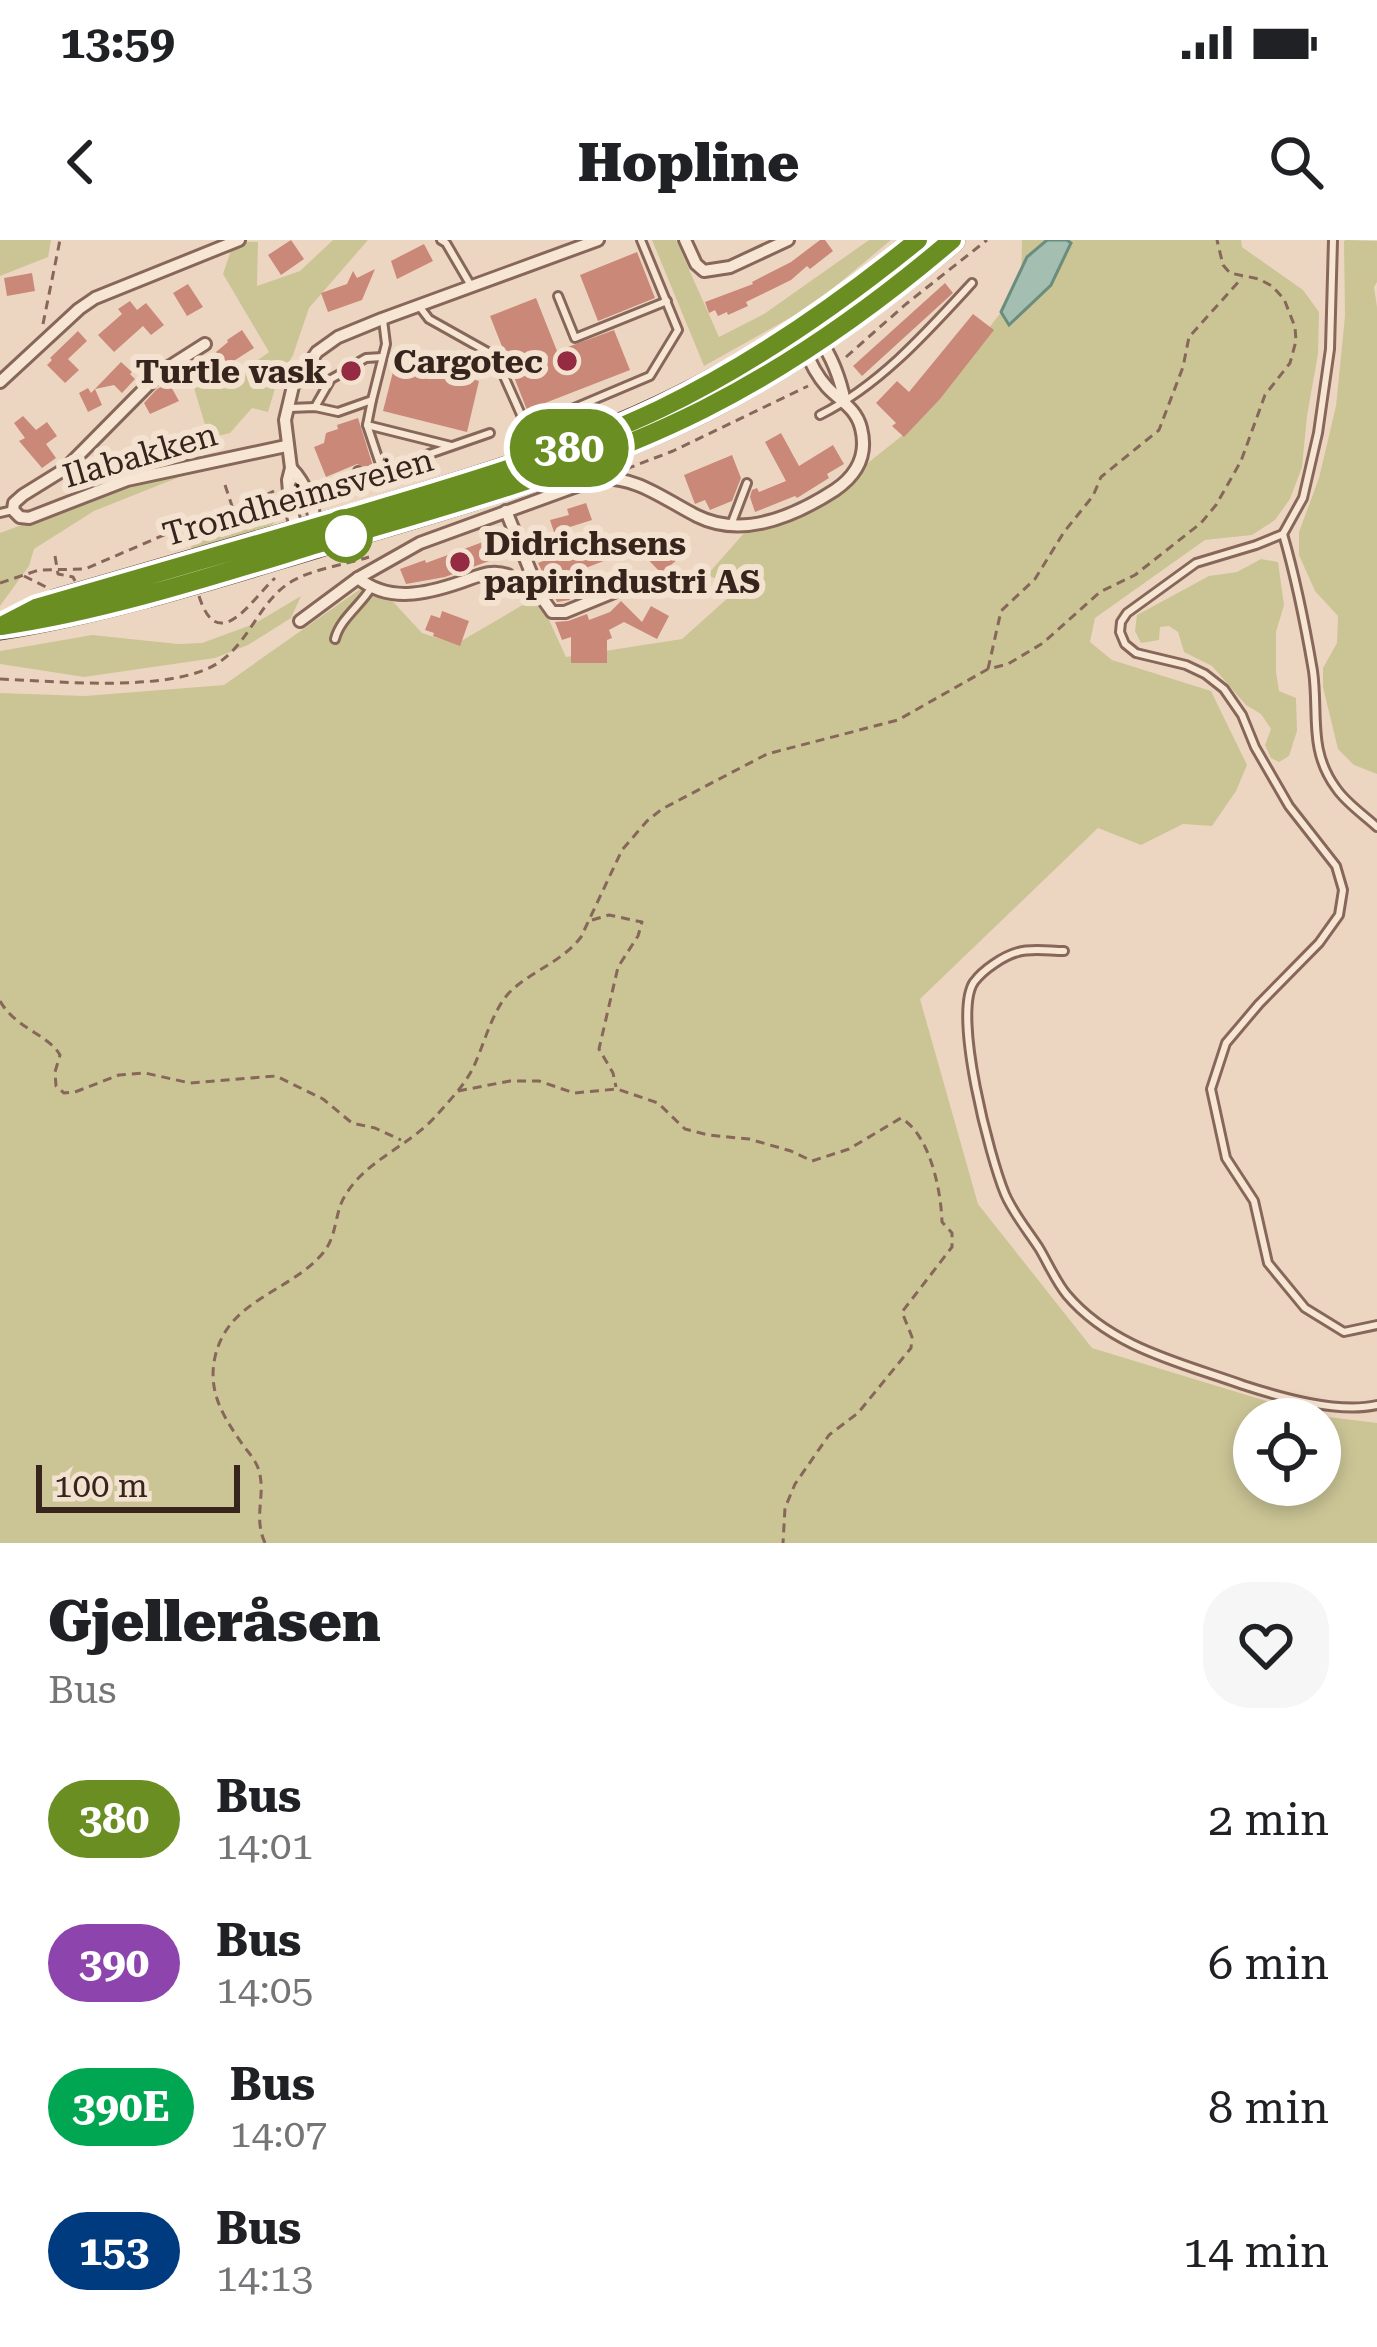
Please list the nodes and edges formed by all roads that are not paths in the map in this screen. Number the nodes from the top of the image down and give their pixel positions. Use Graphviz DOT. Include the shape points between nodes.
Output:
graph roads {
  1 [pos="239,240"];
  2 [pos="441,240"];
  3 [pos="598,240"];
  4 [pos="641,240"];
  5 [pos="685,240"];
  6 [pos="788,240"];
  7 [pos="918,240"];
  8 [pos="952,240"];
  9 [pos="1333,240"];
  10 [pos="972,283"];
  11 [pos="471,287"];
  12 [pos="558,296"];
  13 [pos="667,301"];
  14 [pos="419,306"];
  15 [pos="382,319"];
  16 [pos="809,339"];
  17 [pos="205,344"];
  18 [pos="382,357"];
  19 [pos="363,360"];
  20 [pos="340,374"];
  21 [pos="0,382"];
  22 [pos="372,400"];
  23 [pos="845,402"];
  24 [pos="315,407"];
  25 [pos="286,408"];
  26 [pos="338,412"];
  27 [pos="820,415"];
  28 [pos="342,423"];
  29 [pos="367,425"];
  30 [pos="490,433"];
  31 [pos="286,446"];
  32 [pos="452,446"];
  33 [pos="291,468"];
  34 [pos="358,470"];
  35 [pos="382,470"];
  36 [pos="747,483"];
  37 [pos="6,511"];
  38 [pos="506,511"];
  39 [pos="731,525"];
  40 [pos="1283,533"];
  41 [pos="308,535"];
  42 [pos="508,575"];
  43 [pos="358,578"];
  44 [pos="643,580"];
  45 [pos="371,588"];
  46 [pos="300,620"];
  47 [pos="0,627"];
  48 [pos="334,639"];
  49 [pos="1377,826"];
  50 [pos="1064,951"];
  51 [pos="1377,1325"];
  52 [pos="1377,1405"];
  1 -- 21 [label="street" via="95,298"];
  2 -- 11 [label="lane"];
  3 -- 11 [label="street"];
  4 -- 13 [label="lane"];
  5 -- 6 [label="street" via="704,271"];
  7 -- 16 [label="highway, Trondheimsveien"];
  8 -- 16 [label="highway, Trondheimsveien"];
  9 -- 40 [label="lane" via="1318,433 1303,498"];
  10 -- 23 [label="lane"];
  11 -- 14 [label="street"];
  12 -- 13 [label="lane" via="575,338"];
  13 -- 14 [label="lane" via="678,330 650,376 526,428 494,356"];
  14 -- 15 [label="street"];
  15 -- 18 [label="lane"];
  15 -- 25 [label="street" via="317,352"];
  16 -- 23 [label="street" via="827,387"];
  16 -- 23 [label="street" via="829,353"];
  16 -- 41 [label="highway, Trondheimsveien" via="720,400 636,439 500,489"];
  17 -- 37 [label="street, Ilabakken" via="160,372 65,469"];
  18 -- 19 [label="lane"];
  18 -- 22 [label="lane"];
  20 -- 24 [label="lane"];
  22 -- 26 [label="lane"];
  22 -- 29 [label="lane"];
  23 -- 27 [label="lane"];
  23 -- 39 [label="street" via="863,438 857,471 794,513"];
  24 -- 25 [label="lane"];
  24 -- 26 [label="lane"];
  25 -- 31 [label="street"];
  26 -- 28 [label="lane"];
  29 -- 32 [label="lane"];
  29 -- 35 [label="lane"];
  30 -- 32 [label="lane"];
  31 -- 33 [label="street"];
  31 -- 37 [label="street, Ilabakken" via="127,480 29,518"];
  32 -- 35 [label="lane"];
  33 -- 41 [label="street" via="288,485"];
  33 -- 41 [label="street" via="302,478"];
  34 -- 35 [label="lane" via="360,478"];
  36 -- 39 [label="lane"];
  38 -- 39 [label="street" via="606,478"];
  38 -- 43 [label="street" via="420,542"];
  38 -- 44 [label="street" via="552,612"];
  40 -- 49 [label="lane" via="1322,761 1336,790"];
  40 -- 51 [label="lane" via="1196,563 1127,613 1120,632 1136,653 1186,665 1224,689 1288,806 1336,866 1340,915 1226,1043 1211,1089 1226,1158 1254,1201 1268,1264 1305,1308 1344,1331"];
  41 -- 47 [label="highway, Trondheimsveien" via="52,618"];
  42 -- 45 [label="street" via="494,570 418,594"];
  43 -- 45 [label="street"];
  43 -- 46 [label="street"];
  45 -- 48 [label="lane"];
  50 -- 52 [label="lane" via="1018,952 983,970 970,987 966,1037 1006,1196 1066,1294 1138,1348 1187,1367 1273,1395"];
}
